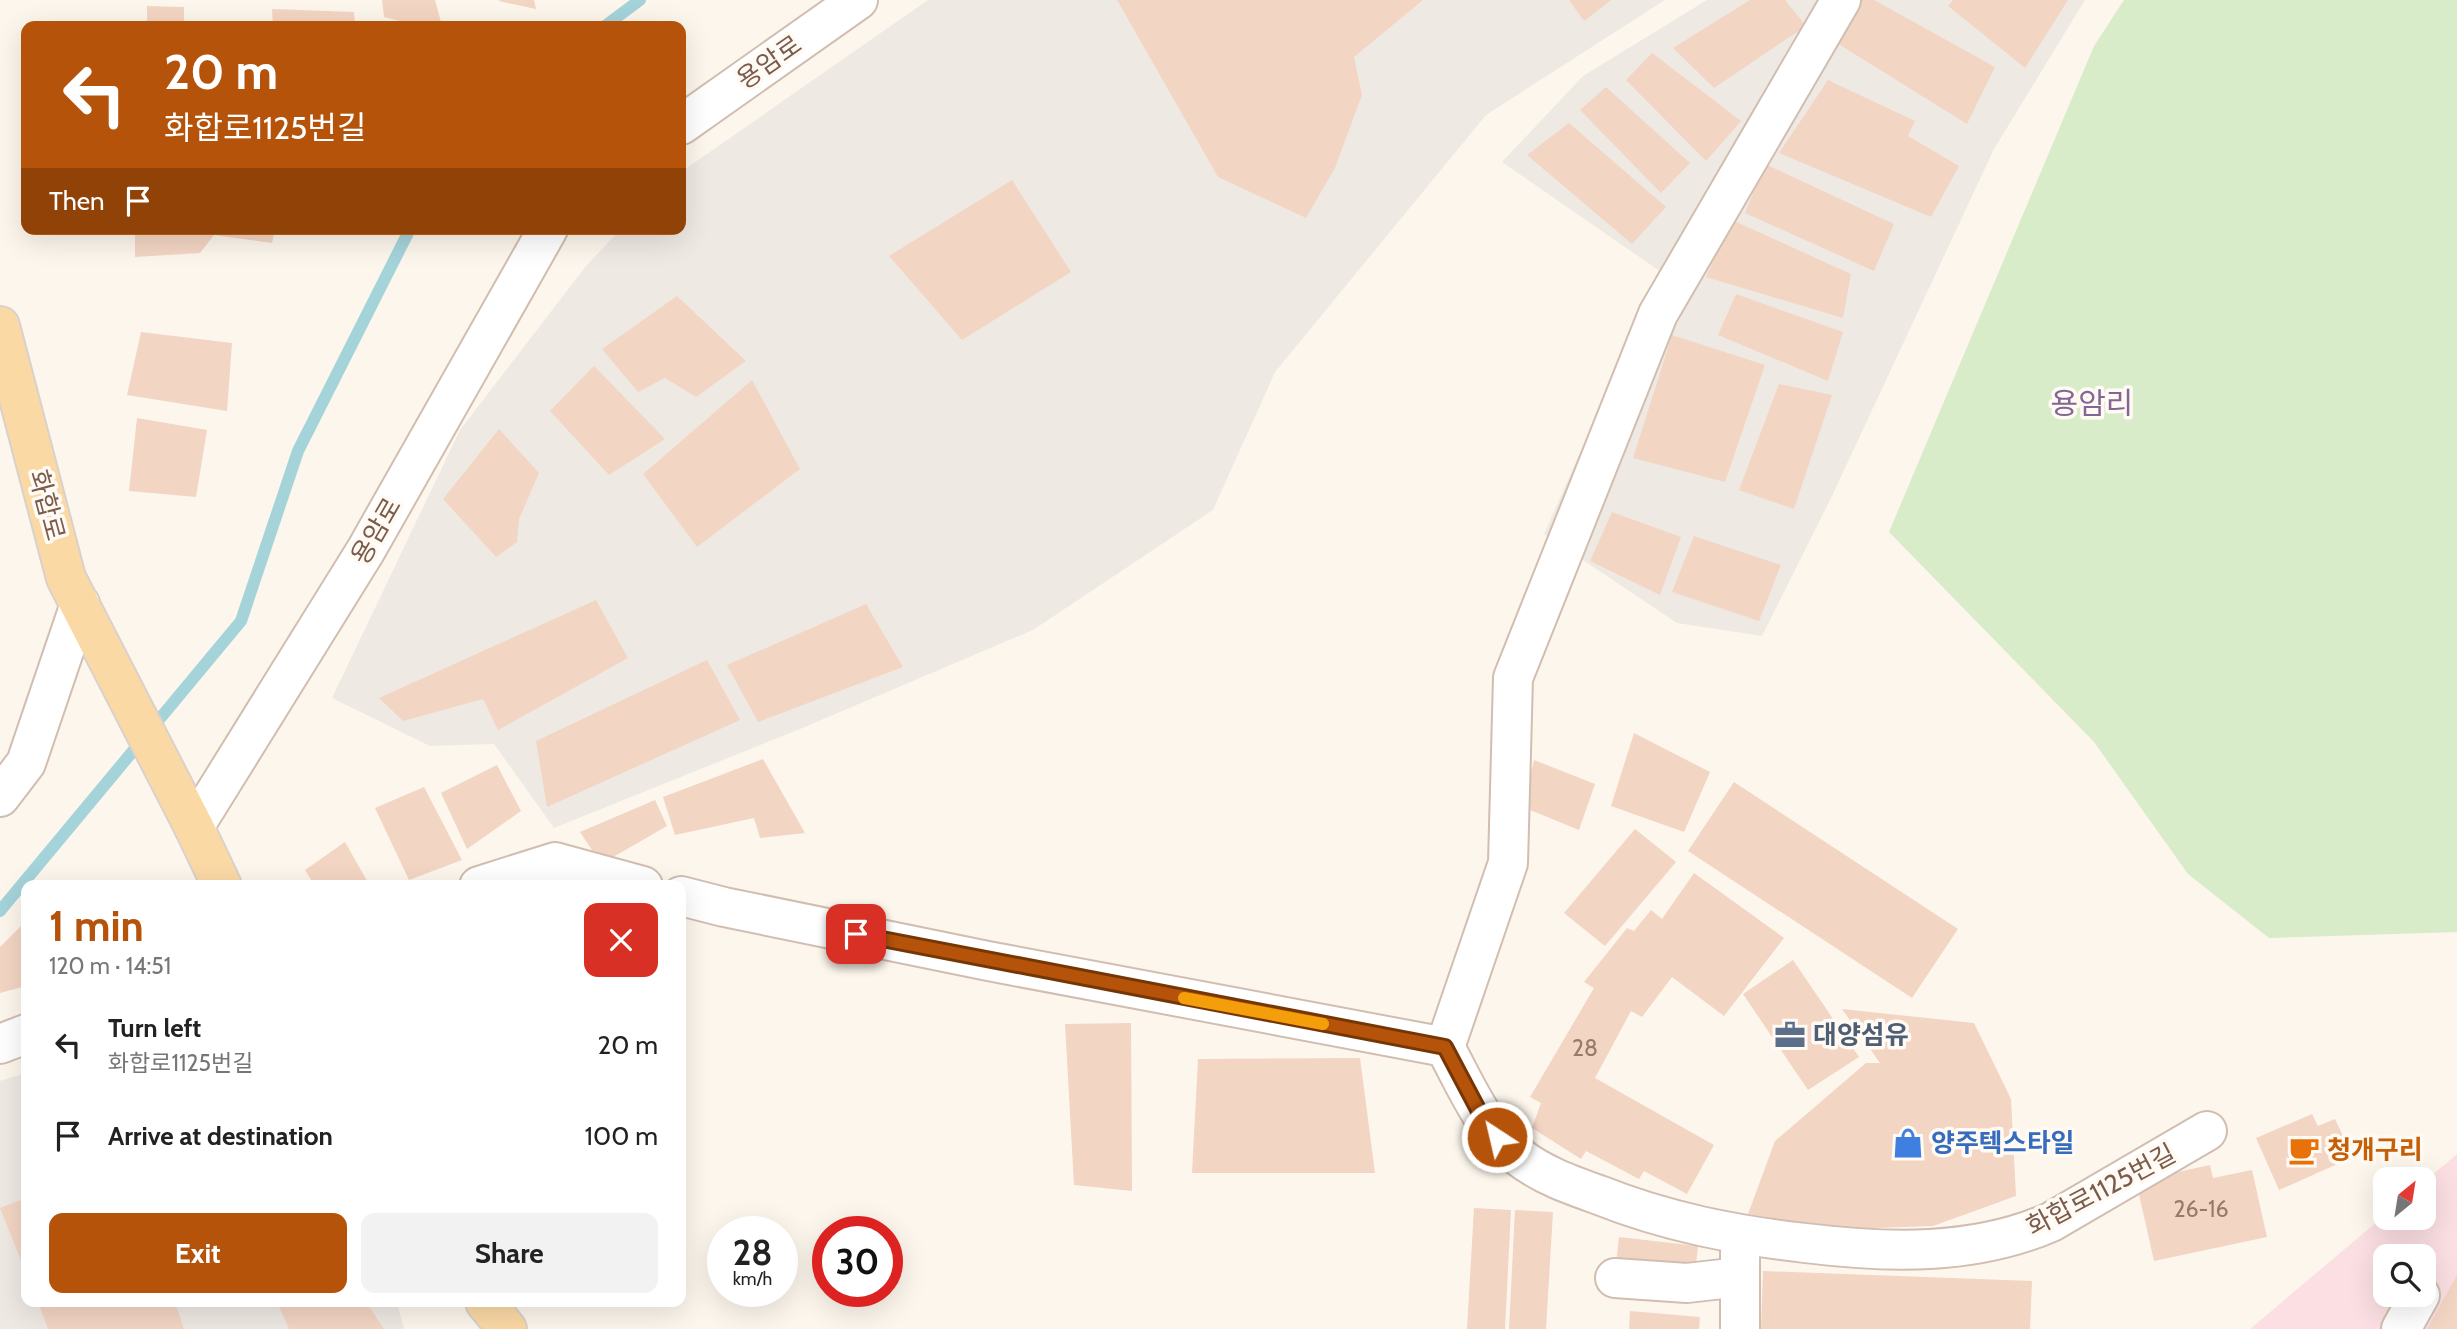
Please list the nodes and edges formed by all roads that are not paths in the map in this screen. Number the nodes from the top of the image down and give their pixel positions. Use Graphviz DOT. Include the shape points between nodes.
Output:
graph roads {
  1 [pos="858,0"];
  2 [pos="1841,0"];
  3 [pos="686,120"];
  4 [pos="545,235"];
  5 [pos="0,326"];
  6 [pos="80,604"];
  7 [pos="0,797"];
  8 [pos="194,827"];
  9 [pos="219,880"];
  10 [pos="498,880"];
  11 [pos="621,880"];
  12 [pos="686,897"];
  13 [pos="21,1036"];
  14 [pos="0,1044"];
  15 [pos="1445,1047"];
  16 [pos="2207,1131"];
  17 [pos="1740,1236"];
  18 [pos="1740,1277"];
  19 [pos="1615,1278"];
  20 [pos="489,1307"];
  21 [pos="2413,1307"];
  22 [pos="507,1329"];
  23 [pos="1740,1329"];
  24 [pos="2401,1329"];
  1 -- 3 [label="street, 용암로"];
  2 -- 15 [label="street" via="1658,314 1513,678 1508,863"];
  4 -- 8 [label="street, 용암로" via="366,550"];
  5 -- 6 [label="main road, 화합로" via="66,578"];
  6 -- 7 [label="street" via="26,764"];
  6 -- 8 [label="main road, 화합로"];
  8 -- 9 [label="main road"];
  10 -- 11 [label="street" via="555,862"];
  12 -- 15 [label="street" via="975,958"];
  13 -- 14 [label="street"];
  15 -- 17 [label="street, 화합로1125번길" via="1481,1115 1497,1137 1528,1163 1626,1206"];
  16 -- 17 [label="street, 화합로1125번길" via="2026,1233 1956,1247 1866,1250"];
  17 -- 18 [label="street"];
  18 -- 19 [label="street" via="1688,1283"];
  18 -- 23 [label="street"];
  20 -- 22 [label="main road"];
  21 -- 24 [label="street"];
}
